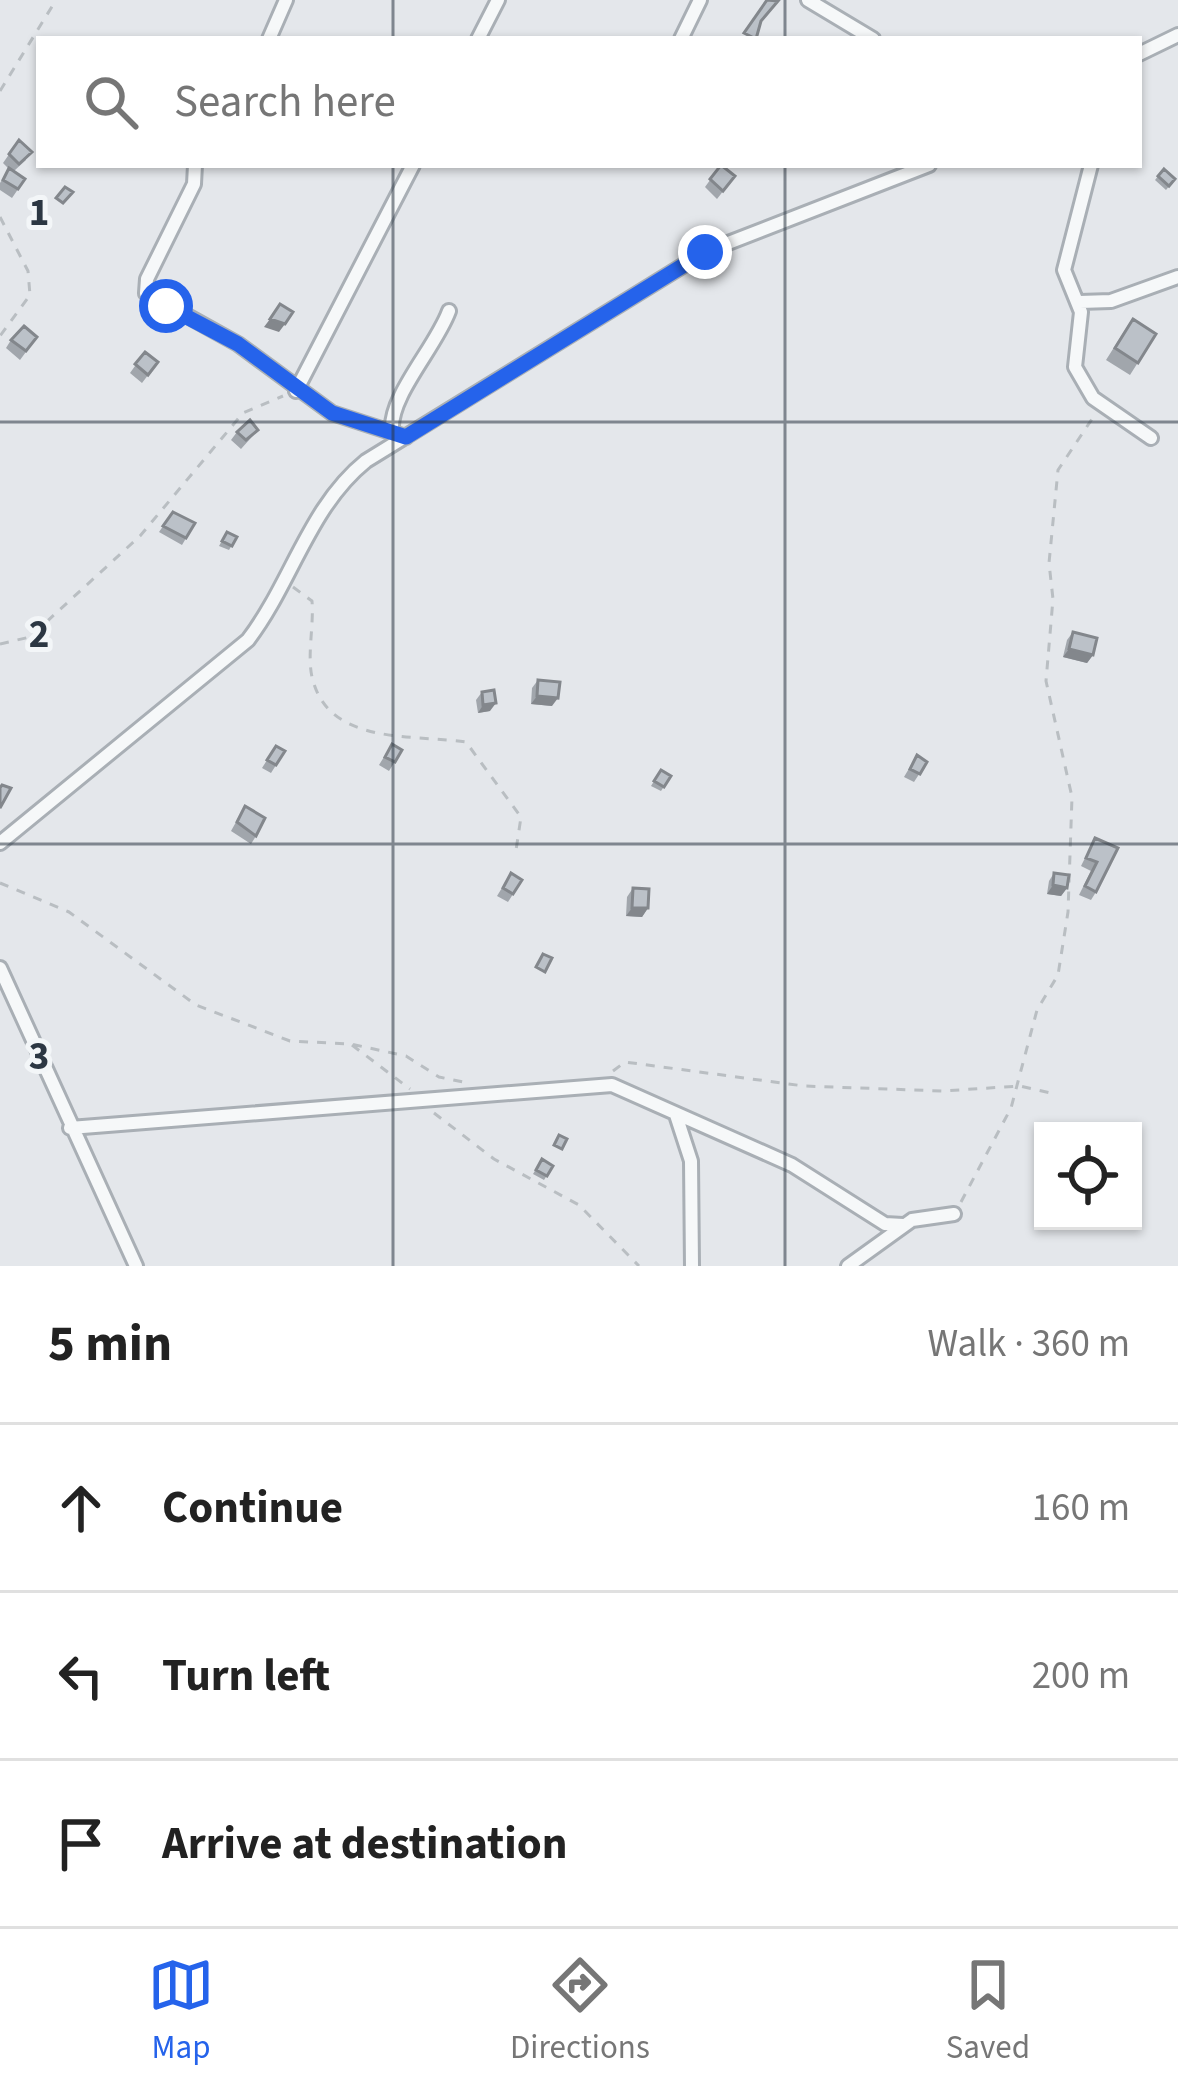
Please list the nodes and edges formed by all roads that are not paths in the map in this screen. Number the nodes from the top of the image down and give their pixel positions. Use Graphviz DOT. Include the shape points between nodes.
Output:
graph roads {
  1 [pos="286,0"];
  2 [pos="498,0"];
  3 [pos="700,0"];
  4 [pos="808,0"];
  5 [pos="1178,35"];
  6 [pos="270,36"];
  7 [pos="480,36"];
  8 [pos="682,36"];
  9 [pos="868,36"];
  10 [pos="1142,53"];
  11 [pos="195,168"];
  12 [pos="411,168"];
  13 [pos="921,168"];
  14 [pos="1090,168"];
  15 [pos="1178,277"];
  16 [pos="1080,302"];
  17 [pos="449,311"];
  18 [pos="296,391"];
  19 [pos="392,430"];
  20 [pos="406,437"];
  21 [pos="1151,438"];
  22 [pos="0,843"];
  23 [pos="0,968"];
  24 [pos="676,1115"];
  25 [pos="70,1128"];
  26 [pos="954,1214"];
  27 [pos="903,1225"];
  28 [pos="136,1266"];
  29 [pos="692,1266"];
  30 [pos="848,1266"];
  1 -- 6 [label="street"];
  2 -- 7 [label="street"];
  3 -- 8 [label="street"];
  4 -- 9 [label="street"];
  5 -- 10 [label="street"];
  11 -- 18 [label="street" via="146,293 238,344"];
  12 -- 18 [label="street"];
  13 -- 20 [label="street" via="705,252"];
  14 -- 16 [label="street" via="1064,270"];
  15 -- 16 [label="street" via="1111,301"];
  16 -- 21 [label="street" via="1075,367 1101,404"];
  17 -- 19 [label="street" via="394,408"];
  18 -- 19 [label="street" via="352,424"];
  19 -- 20 [label="street"];
  20 -- 22 [label="street" via="341,481 248,640"];
  23 -- 25 [label="street"];
  24 -- 25 [label="street" via="612,1085"];
  24 -- 27 [label="street" via="792,1166 885,1224"];
  24 -- 29 [label="street" via="691,1161"];
  25 -- 28 [label="street"];
  26 -- 27 [label="street" via="924,1214"];
  27 -- 30 [label="street"];
}
